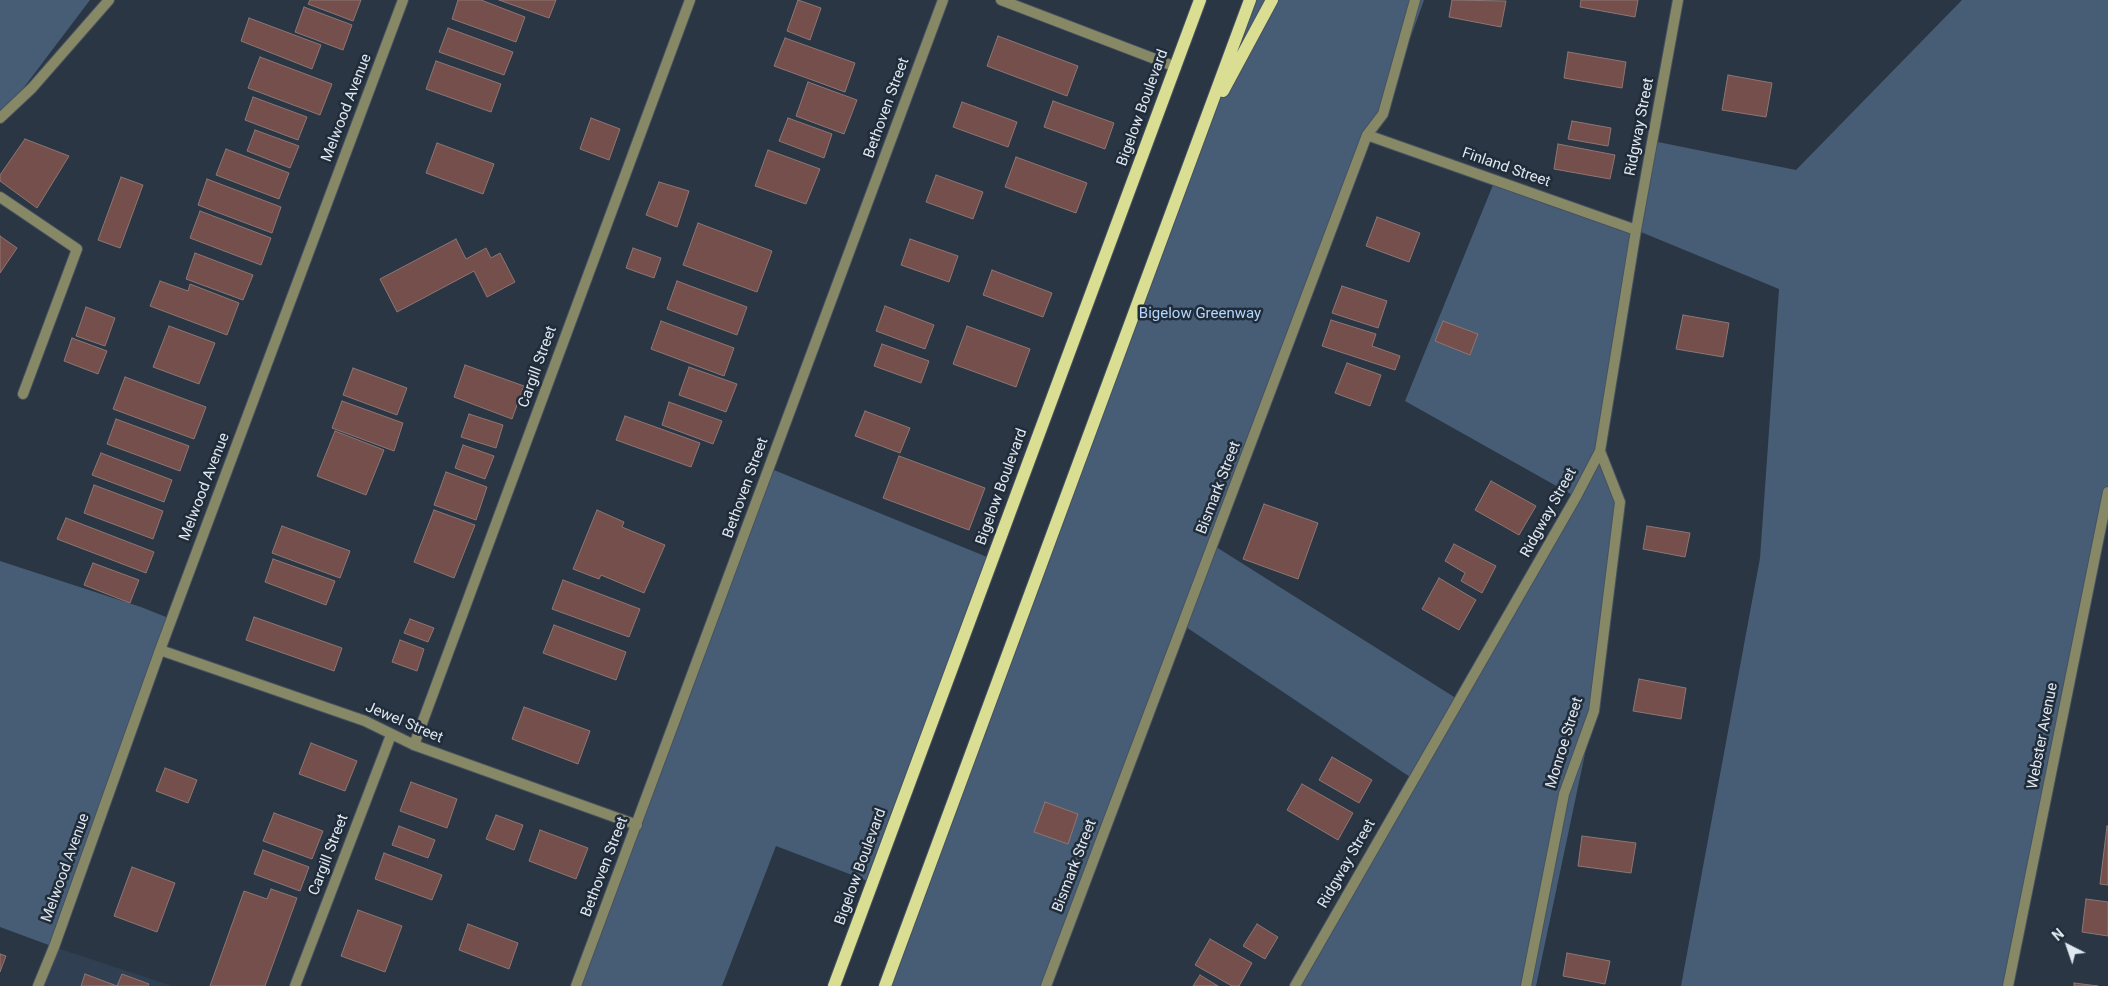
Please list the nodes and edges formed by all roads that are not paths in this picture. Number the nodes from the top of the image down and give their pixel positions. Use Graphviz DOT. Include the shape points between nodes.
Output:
graph roads {
  1 [pos="109,0"];
  2 [pos="403,0"];
  3 [pos="690,0"];
  4 [pos="943,0"];
  5 [pos="1001,0"];
  6 [pos="1200,0"];
  7 [pos="1250,0"];
  8 [pos="1272,0"];
  9 [pos="1415,0"];
  10 [pos="1678,0"];
  11 [pos="1176,67"];
  12 [pos="0,118"];
  13 [pos="1201,132"];
  14 [pos="1367,135"];
  15 [pos="0,197"];
  16 [pos="1636,230"];
  17 [pos="23,394"];
  18 [pos="1600,451"];
  19 [pos="2108,492"];
  20 [pos="160,650"];
  21 [pos="391,735"];
  22 [pos="414,745"];
  23 [pos="637,825"];
  24 [pos="38,986"];
  25 [pos="295,986"];
  26 [pos="576,986"];
  27 [pos="834,986"];
  28 [pos="885,986"];
  29 [pos="1046,986"];
  30 [pos="1295,986"];
  31 [pos="1526,986"];
  32 [pos="2008,986"];
  1 -- 12 [label="street" via="32,88"];
  2 -- 20 [label="street, Melwood Avenue"];
  3 -- 22 [label="street, Cargill Street"];
  4 -- 23 [label="street, Bethoven Street"];
  5 -- 11 [label="street"];
  6 -- 11 [label="main road, Bigelow Boulevard"];
  7 -- 13 [label="main road"];
  8 -- 13 [label="main road"];
  9 -- 14 [label="street, Bismark Street" via="1384,114"];
  10 -- 16 [label="street, Ridgway Street"];
  11 -- 27 [label="main road, Bigelow Boulevard"];
  13 -- 28 [label="main road"];
  14 -- 16 [label="street, Finland Street"];
  14 -- 29 [label="street, Bismark Street"];
  15 -- 17 [label="street" via="77,249"];
  16 -- 18 [label="street, Ridgway Street"];
  18 -- 30 [label="street, Ridgway Street"];
  18 -- 31 [label="street, Monroe Street" via="1620,502 1594,711 1564,794"];
  19 -- 32 [label="street, Webster Avenue"];
  20 -- 21 [label="street, Jewel Street" via="365,722"];
  20 -- 24 [label="street, Melwood Avenue"];
  21 -- 22 [label="street, Jewel Street"];
  21 -- 25 [label="street, Cargill Street"];
  22 -- 23 [label="street, Jewel Street"];
  23 -- 26 [label="street, Bethoven Street"];
}
